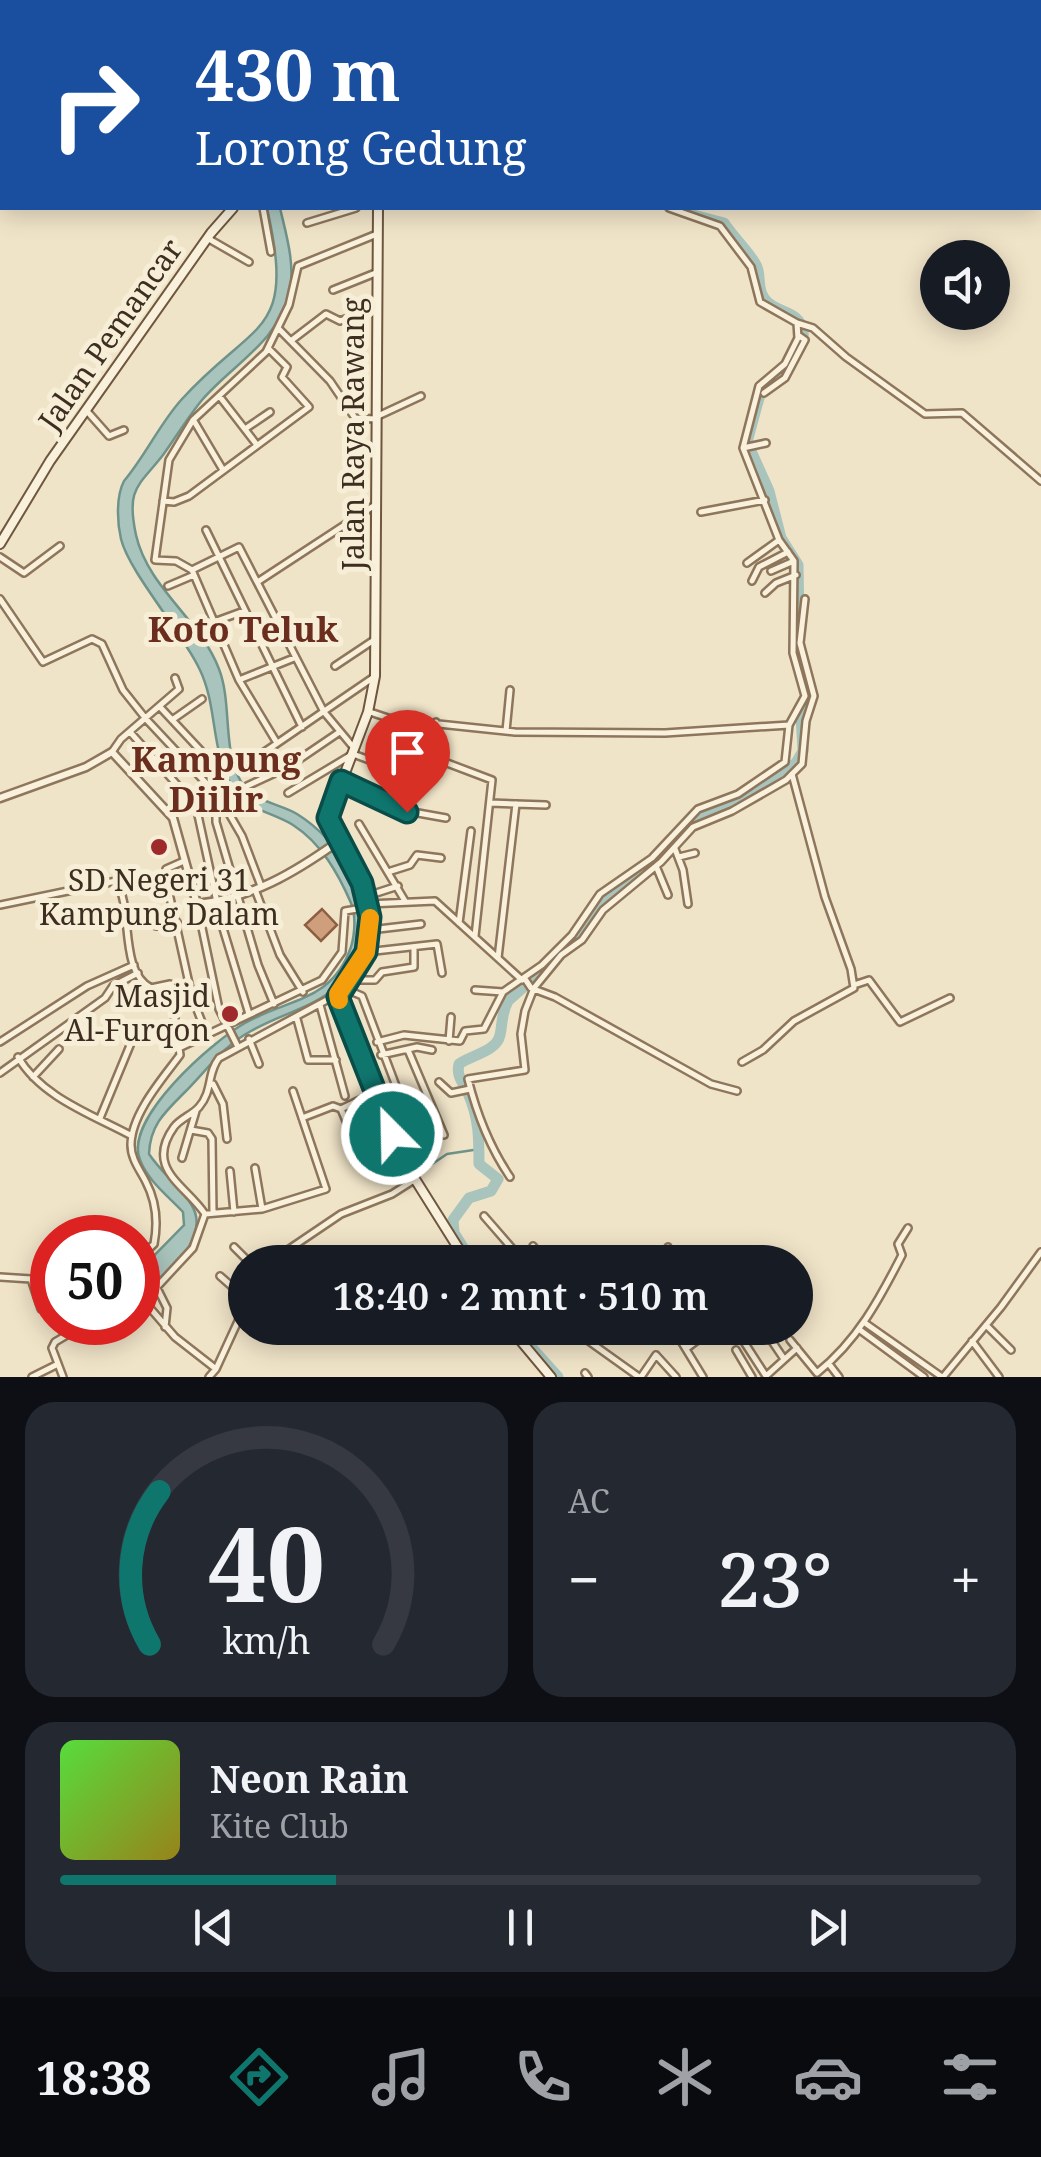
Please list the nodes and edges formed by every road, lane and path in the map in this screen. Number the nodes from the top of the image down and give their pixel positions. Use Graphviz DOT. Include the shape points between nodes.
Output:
graph roads {
  1 [pos="232,210"];
  2 [pos="263,210"];
  3 [pos="349,210"];
  4 [pos="378,210"];
  5 [pos="674,210"];
  6 [pos="307,222"];
  7 [pos="378,234"];
  8 [pos="207,238"];
  9 [pos="272,252"];
  10 [pos="249,262"];
  11 [pos="378,272"];
  12 [pos="333,290"];
  13 [pos="377,308"];
  14 [pos="797,323"];
  15 [pos="278,328"];
  16 [pos="801,336"];
  17 [pos="292,340"];
  18 [pos="268,348"];
  19 [pos="764,393"];
  20 [pos="421,396"];
  21 [pos="220,397"];
  22 [pos="86,410"];
  23 [pos="270,412"];
  24 [pos="376,418"];
  25 [pos="193,420"];
  26 [pos="245,429"];
  27 [pos="124,430"];
  28 [pos="766,443"];
  29 [pos="257,444"];
  30 [pos="747,447"];
  31 [pos="223,470"];
  32 [pos="1041,482"];
  33 [pos="765,500"];
  34 [pos="163,501"];
  35 [pos="377,503"];
  36 [pos="701,512"];
  37 [pos="206,530"];
  38 [pos="779,540"];
  39 [pos="0,544"];
  40 [pos="60,546"];
  41 [pos="788,552"];
  42 [pos="220,556"];
  43 [pos="0,557"];
  44 [pos="794,562"];
  45 [pos="747,563"];
  46 [pos="770,571"];
  47 [pos="193,572"];
  48 [pos="796,576"];
  49 [pos="752,581"];
  50 [pos="258,582"];
  51 [pos="168,586"];
  52 [pos="766,593"];
  53 [pos="0,599"];
  54 [pos="805,599"];
  55 [pos="244,611"];
  56 [pos="214,622"];
  57 [pos="376,640"];
  58 [pos="294,658"];
  59 [pos="335,666"];
  60 [pos="270,667"];
  61 [pos="376,676"];
  62 [pos="175,678"];
  63 [pos="239,680"];
  64 [pos="510,690"];
  65 [pos="202,699"];
  66 [pos="160,707"];
  67 [pos="324,712"];
  68 [pos="368,712"];
  69 [pos="146,719"];
  70 [pos="172,720"];
  71 [pos="396,720"];
  72 [pos="806,721"];
  73 [pos="436,722"];
  74 [pos="791,723"];
  75 [pos="302,726"];
  76 [pos="506,731"];
  77 [pos="130,732"];
  78 [pos="338,734"];
  79 [pos="277,743"];
  80 [pos="201,751"];
  81 [pos="112,752"];
  82 [pos="354,752"];
  83 [pos="426,755"];
  84 [pos="242,762"];
  85 [pos="379,765"];
  86 [pos="792,774"];
  87 [pos="341,781"];
  88 [pos="247,786"];
  89 [pos="230,790"];
  90 [pos="288,792"];
  91 [pos="0,798"];
  92 [pos="222,800"];
  93 [pos="490,803"];
  94 [pos="516,804"];
  95 [pos="546,805"];
  96 [pos="446,818"];
  97 [pos="360,824"];
  98 [pos="471,830"];
  99 [pos="337,843"];
  100 [pos="672,845"];
  101 [pos="695,853"];
  102 [pos="440,858"];
  103 [pos="679,858"];
  104 [pos="186,860"];
  105 [pos="656,866"];
  106 [pos="389,871"];
  107 [pos="398,886"];
  108 [pos="259,890"];
  109 [pos="668,895"];
  110 [pos="239,896"];
  111 [pos="405,900"];
  112 [pos="218,902"];
  113 [pos="367,903"];
  114 [pos="197,904"];
  115 [pos="688,904"];
  116 [pos="0,905"];
  117 [pos="148,915"];
  118 [pos="177,922"];
  119 [pos="460,923"];
  120 [pos="421,924"];
  121 [pos="370,930"];
  122 [pos="582,931"];
  123 [pos="475,936"];
  124 [pos="414,948"];
  125 [pos="366,952"];
  126 [pos="498,958"];
  127 [pos="134,964"];
  128 [pos="138,973"];
  129 [pos="442,973"];
  130 [pos="527,983"];
  131 [pos="854,985"];
  132 [pos="344,987"];
  133 [pos="475,990"];
  134 [pos="303,992"];
  135 [pos="503,992"];
  136 [pos="950,998"];
  137 [pos="274,1004"];
  138 [pos="320,1004"];
  139 [pos="248,1014"];
  140 [pos="451,1017"];
  141 [pos="296,1018"];
  142 [pos="226,1026"];
  143 [pos="206,1035"];
  144 [pos="249,1039"];
  145 [pos="449,1041"];
  146 [pos="0,1042"];
  147 [pos="378,1042"];
  148 [pos="131,1043"];
  149 [pos="236,1045"];
  150 [pos="179,1048"];
  151 [pos="60,1049"];
  152 [pos="408,1050"];
  153 [pos="432,1050"];
  154 [pos="381,1055"];
  155 [pos="18,1057"];
  156 [pos="336,1060"];
  157 [pos="742,1062"];
  158 [pos="259,1064"];
  159 [pos="0,1072"];
  160 [pos="33,1077"];
  161 [pos="440,1082"];
  162 [pos="213,1084"];
  163 [pos="468,1090"];
  164 [pos="737,1090"];
  165 [pos="293,1092"];
  166 [pos="374,1093"];
  167 [pos="345,1096"];
  168 [pos="358,1102"];
  169 [pos="341,1109"];
  170 [pos="196,1111"];
  171 [pos="100,1118"];
  172 [pos="302,1118"];
  173 [pos="191,1130"];
  174 [pos="132,1136"];
  175 [pos="444,1136"];
  176 [pos="373,1137"];
  177 [pos="227,1140"];
  178 [pos="401,1156"];
  179 [pos="182,1158"];
  180 [pos="255,1168"];
  181 [pos="230,1171"];
  182 [pos="510,1177"];
  183 [pos="414,1180"];
  184 [pos="262,1209"];
  185 [pos="234,1212"];
  186 [pos="213,1213"];
  187 [pos="205,1214"];
  188 [pos="156,1215"];
  189 [pos="484,1216"];
  190 [pos="908,1228"];
  191 [pos="295,1245"];
  192 [pos="455,1245"];
  193 [pos="509,1245"];
  194 [pos="1041,1252"];
  195 [pos="220,1276"];
  196 [pos="0,1277"];
  197 [pos="30,1280"];
  198 [pos="228,1283"];
  199 [pos="160,1285"];
  200 [pos="160,1294"];
  201 [pos="160,1320"];
  202 [pos="865,1323"];
  203 [pos="986,1326"];
  204 [pos="166,1327"];
  205 [pos="860,1330"];
  206 [pos="972,1341"];
  207 [pos="228,1343"];
  208 [pos="53,1345"];
  209 [pos="524,1345"];
  210 [pos="594,1345"];
  211 [pos="685,1345"];
  212 [pos="690,1345"];
  213 [pos="746,1345"];
  214 [pos="775,1345"];
  215 [pos="794,1345"];
  216 [pos="687,1348"];
  217 [pos="796,1348"];
  218 [pos="736,1350"];
  219 [pos="1011,1350"];
  220 [pos="784,1358"];
  221 [pos="58,1364"];
  222 [pos="829,1364"];
  223 [pos="216,1369"];
  224 [pos="32,1377"];
  225 [pos="64,1377"];
  226 [pos="209,1377"];
  227 [pos="551,1377"];
  228 [pos="640,1377"];
  229 [pos="676,1377"];
  230 [pos="703,1377"];
  231 [pos="752,1377"];
  232 [pos="766,1377"];
  233 [pos="838,1377"];
  234 [pos="924,1377"];
  235 [pos="942,1377"];
  236 [pos="1000,1377"];
  1 -- 8 [label="main road, Jalan Pemancar"];
  2 -- 9 [label="street"];
  3 -- 6 [label="street"];
  4 -- 7 [label="main road, Jalan Raya Rawang"];
  5 -- 14 [label="street" via="720,226 751,266 760,302"];
  7 -- 11 [label="main road, Jalan Raya Rawang"];
  7 -- 15 [label="street" via="298,266"];
  8 -- 10 [label="street"];
  8 -- 22 [label="main road, Jalan Pemancar"];
  11 -- 12 [label="street"];
  11 -- 13 [label="main road, Jalan Raya Rawang"];
  13 -- 17 [label="street" via="340,321 326,314"];
  13 -- 24 [label="main road, Jalan Raya Rawang"];
  14 -- 16 [label="street"];
  14 -- 32 [label="street" via="925,414 966,416"];
  15 -- 17 [label="street"];
  15 -- 18 [label="street"];
  16 -- 19 [label="street" via="786,378"];
  16 -- 30 [label="street" via="781,370 760,384"];
  17 -- 24 [label="street" via="354,418"];
  18 -- 21 [label="street"];
  18 -- 29 [label="street" via="287,366 282,377 310,405"];
  20 -- 24 [label="street"];
  21 -- 25 [label="street"];
  21 -- 26 [label="street"];
  22 -- 27 [label="street" via="108,436"];
  22 -- 39 [label="main road, Jalan Pemancar"];
  23 -- 26 [label="street"];
  24 -- 35 [label="main road, Jalan Raya Rawang"];
  25 -- 31 [label="street"];
  25 -- 34 [label="street" via="169,460"];
  26 -- 29 [label="street"];
  28 -- 30 [label="street"];
  29 -- 31 [label="street"];
  30 -- 33 [label="street"];
  31 -- 34 [label="street" via="189,496"];
  33 -- 36 [label="street"];
  33 -- 38 [label="street"];
  34 -- 47 [label="street" via="155,560 176,561"];
  35 -- 50 [label="street"];
  35 -- 57 [label="main road, Jalan Raya Rawang"];
  37 -- 42 [label="street"];
  38 -- 41 [label="street"];
  38 -- 45 [label="street"];
  40 -- 43 [label="street" via="24,573"];
  41 -- 44 [label="street"];
  41 -- 49 [label="street" via="759,567"];
  42 -- 47 [label="street"];
  42 -- 50 [label="street" via="239,546"];
  42 -- 55 [label="street"];
  44 -- 46 [label="street"];
  44 -- 48 [label="street"];
  47 -- 51 [label="street"];
  47 -- 56 [label="street"];
  48 -- 52 [label="street"];
  48 -- 74 [label="street" via="792,652 804,696"];
  50 -- 58 [label="street"];
  53 -- 69 [label="street" via="42,662 99,640"];
  54 -- 72 [label="street" via="800,643 814,696"];
  55 -- 56 [label="street"];
  55 -- 60 [label="street"];
  56 -- 63 [label="street"];
  57 -- 59 [label="street"];
  57 -- 61 [label="main road, Jalan Raya Rawang"];
  58 -- 60 [label="street"];
  58 -- 67 [label="street"];
  60 -- 63 [label="street"];
  60 -- 75 [label="street"];
  61 -- 67 [label="street"];
  61 -- 68 [label="main road, Jalan Raya Rawang"];
  62 -- 66 [label="street" via="180,687"];
  63 -- 79 [label="street"];
  64 -- 76 [label="street"];
  65 -- 70 [label="street"];
  66 -- 69 [label="street"];
  66 -- 70 [label="street"];
  67 -- 75 [label="street"];
  67 -- 78 [label="street"];
  68 -- 71 [label="street"];
  68 -- 82 [label="main road, Jalan Raya Rawang"];
  69 -- 77 [label="street"];
  69 -- 92 [label="street"];
  70 -- 80 [label="street"];
  71 -- 73 [label="street"];
  71 -- 85 [label="street"];
  72 -- 74 [label="street"];
  72 -- 86 [label="street" via="805,758"];
  73 -- 76 [label="street"];
  73 -- 83 [label="street"];
  74 -- 76 [label="street" via="665,732"];
  74 -- 100 [label="street" via="783,765 738,794 698,809"];
  75 -- 79 [label="street"];
  77 -- 81 [label="street"];
  77 -- 112 [label="street" via="196,806"];
  78 -- 82 [label="street"];
  78 -- 88 [label="street"];
  79 -- 84 [label="street"];
  81 -- 91 [label="street"];
  81 -- 104 [label="street" via="166,806"];
  82 -- 85 [label="street"];
  82 -- 87 [label="main road, Jalan Raya Rawang"];
  82 -- 90 [label="street"];
  83 -- 85 [label="street" via="416,777"];
  83 -- 93 [label="street" via="490,777"];
  86 -- 100 [label="street"];
  86 -- 131 [label="street"];
  87 -- 96 [label="street" via="407,812"];
  87 -- 99 [label="main road, Jalan Raya Rawang" via="328,818"];
  89 -- 92 [label="street"];
  92 -- 108 [label="street"];
  92 -- 110 [label="street" via="216,822"];
  93 -- 94 [label="street"];
  93 -- 123 [label="street"];
  94 -- 95 [label="street"];
  94 -- 126 [label="street"];
  97 -- 106 [label="street"];
  98 -- 119 [label="street"];
  99 -- 108 [label="street"];
  99 -- 113 [label="main road, Jalan Raya Rawang"];
  100 -- 103 [label="street"];
  100 -- 105 [label="street"];
  100 -- 122 [label="street" via="600,894"];
  101 -- 103 [label="street"];
  102 -- 106 [label="street" via="417,854 410,865"];
  103 -- 115 [label="street"];
  104 -- 114 [label="street"];
  104 -- 118 [label="street" via="165,872"];
  105 -- 109 [label="street"];
  105 -- 122 [label="street"];
  106 -- 107 [label="street"];
  107 -- 111 [label="street"];
  107 -- 113 [label="street"];
  108 -- 110 [label="street"];
  108 -- 134 [label="street" via="280,954"];
  110 -- 112 [label="street"];
  110 -- 137 [label="street"];
  111 -- 113 [label="street"];
  111 -- 119 [label="street" via="432,900"];
  112 -- 114 [label="street"];
  112 -- 139 [label="street"];
  113 -- 121 [label="main road, Jalan Raya Rawang"];
  113 -- 134 [label="street" via="348,910 338,960"];
  114 -- 142 [label="street"];
  116 -- 127 [label="street" via="116,881"];
  117 -- 118 [label="street" via="156,926"];
  118 -- 143 [label="street"];
  119 -- 123 [label="street"];
  120 -- 121 [label="street"];
  121 -- 125 [label="main road, Jalan Raya Rawang"];
  122 -- 130 [label="street"];
  122 -- 130 [label="street"];
  123 -- 126 [label="street"];
  124 -- 125 [label="street"];
  124 -- 129 [label="street" via="437,944"];
  124 -- 132 [label="street" via="414,966"];
  125 -- 132 [label="main road, Jalan Raya Rawang"];
  126 -- 130 [label="street"];
  127 -- 128 [label="street"];
  127 -- 146 [label="street"];
  128 -- 150 [label="street" via="148,988 170,984"];
  128 -- 155 [label="street"];
  130 -- 135 [label="street"];
  130 -- 163 [label="street" via="525,1070 468,1079"];
  130 -- 164 [label="street" via="711,1084"];
  131 -- 136 [label="street" via="869,980 900,1022"];
  131 -- 157 [label="street" via="794,1020"];
  132 -- 138 [label="street"];
  132 -- 147 [label="street" via="362,996"];
  132 -- 166 [label="main road"];
  133 -- 135 [label="street"];
  134 -- 137 [label="street"];
  135 -- 145 [label="street" via="484,1029"];
  137 -- 139 [label="street"];
  138 -- 141 [label="street"];
  138 -- 156 [label="street"];
  139 -- 142 [label="street"];
  140 -- 145 [label="street"];
  141 -- 144 [label="street"];
  141 -- 156 [label="street" via="308,1060"];
  142 -- 143 [label="street"];
  142 -- 149 [label="street"];
  143 -- 150 [label="street"];
  144 -- 149 [label="street"];
  144 -- 158 [label="street"];
  145 -- 147 [label="street" via="404,1035"];
  147 -- 154 [label="street"];
  148 -- 171 [label="street"];
  149 -- 162 [label="street" via="214,1064"];
  150 -- 174 [label="street"];
  151 -- 160 [label="street"];
  152 -- 153 [label="street"];
  152 -- 154 [label="street"];
  152 -- 175 [label="street"];
  154 -- 178 [label="street" via="416,1139"];
  155 -- 159 [label="street"];
  155 -- 160 [label="street"];
  156 -- 167 [label="street"];
  160 -- 171 [label="street"];
  161 -- 163 [label="street" via="450,1093"];
  162 -- 170 [label="street"];
  162 -- 177 [label="street"];
  163 -- 182 [label="street" via="482,1113 484,1137"];
  165 -- 172 [label="street"];
  166 -- 168 [label="street"];
  166 -- 178 [label="main road"];
  168 -- 169 [label="street"];
  168 -- 176 [label="street"];
  169 -- 172 [label="street"];
  169 -- 178 [label="street" via="352,1135 383,1170"];
  170 -- 173 [label="street"];
  170 -- 187 [label="street" via="174,1128 165,1166"];
  171 -- 174 [label="street"];
  172 -- 184 [label="street" via="326,1190"];
  173 -- 179 [label="street"];
  173 -- 186 [label="street" via="212,1139"];
  174 -- 188 [label="street"];
  178 -- 183 [label="main road"];
  180 -- 184 [label="street"];
  181 -- 185 [label="street"];
  183 -- 191 [label="street" via="341,1214"];
  183 -- 192 [label="main road"];
  184 -- 185 [label="street"];
  185 -- 186 [label="street"];
  186 -- 187 [label="street"];
  187 -- 199 [label="street" via="193,1248"];
  189 -- 193 [label="street"];
  190 -- 202 [label="street" via="898,1244 902,1254"];
  194 -- 203 [label="street"];
  195 -- 198 [label="street"];
  196 -- 197 [label="street"];
  200 -- 204 [label="street"];
  201 -- 204 [label="street"];
  202 -- 205 [label="street"];
  202 -- 235 [label="street"];
  203 -- 206 [label="street"];
  203 -- 219 [label="street"];
  204 -- 223 [label="street"];
  205 -- 222 [label="street"];
  205 -- 234 [label="street"];
  206 -- 235 [label="street"];
  206 -- 236 [label="street"];
  207 -- 223 [label="street"];
  208 -- 221 [label="street"];
  209 -- 227 [label="main road"];
  210 -- 228 [label="street"];
  211 -- 216 [label="street"];
  212 -- 216 [label="street"];
  213 -- 232 [label="street"];
  214 -- 220 [label="street"];
  215 -- 217 [label="street"];
  216 -- 230 [label="street"];
  217 -- 220 [label="street"];
  217 -- 222 [label="street" via="817,1374"];
  218 -- 231 [label="street"];
  220 -- 232 [label="street"];
  221 -- 224 [label="street"];
  221 -- 225 [label="street"];
  222 -- 233 [label="street"];
  223 -- 226 [label="street"];
  228 -- 229 [label="street" via="656,1356"];
}
